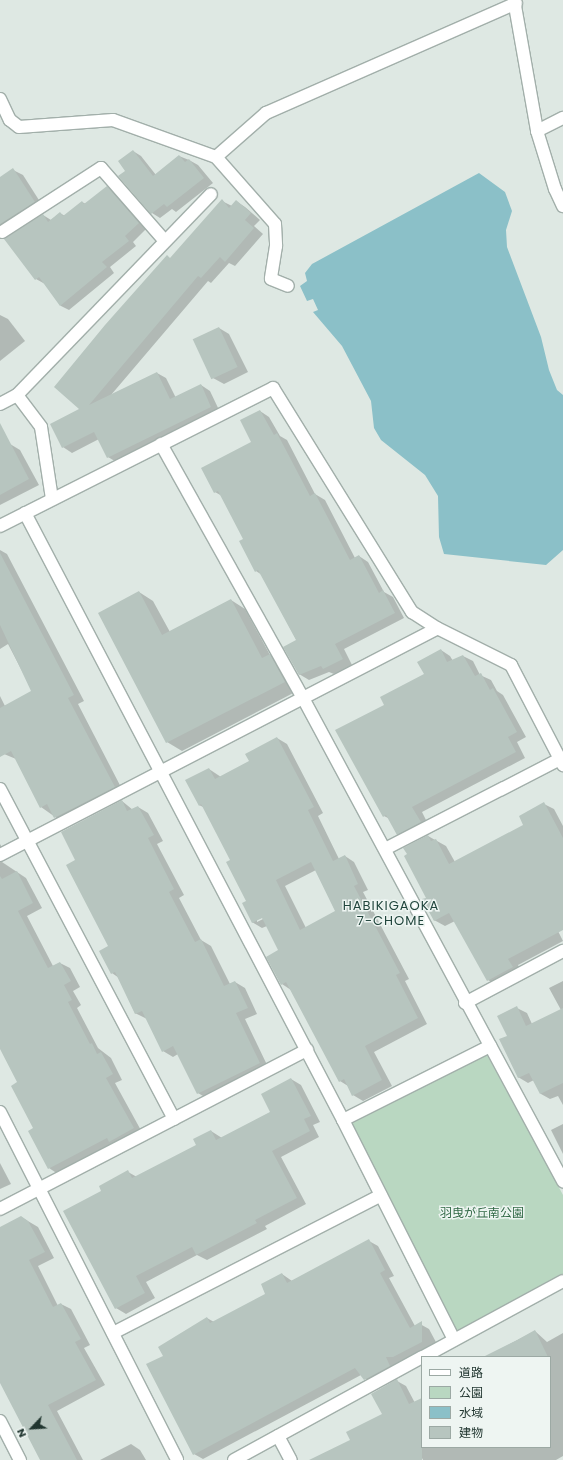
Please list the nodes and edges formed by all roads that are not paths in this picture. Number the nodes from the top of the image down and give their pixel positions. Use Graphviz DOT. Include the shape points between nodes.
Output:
graph roads {
  1 [pos="515,1"];
  2 [pos="0,99"];
  3 [pos="563,118"];
  4 [pos="537,131"];
  5 [pos="216,156"];
  6 [pos="211,194"];
  7 [pos="563,206"];
  8 [pos="2,232"];
  9 [pos="165,241"];
  10 [pos="288,286"];
  11 [pos="17,395"];
  12 [pos="0,404"];
  13 [pos="161,444"];
  14 [pos="52,499"];
  15 [pos="25,513"];
  16 [pos="0,526"];
  17 [pos="437,628"];
  18 [pos="303,698"];
  19 [pos="561,762"];
  20 [pos="160,770"];
  21 [pos="0,789"];
  22 [pos="27,841"];
  23 [pos="385,849"];
  24 [pos="0,855"];
  25 [pos="563,951"];
  26 [pos="465,1003"];
  27 [pos="490,1046"];
  28 [pos="307,1050"];
  29 [pos="0,1112"];
  30 [pos="174,1119"];
  31 [pos="343,1120"];
  32 [pos="563,1181"];
  33 [pos="39,1188"];
  34 [pos="381,1195"];
  35 [pos="0,1209"];
  36 [pos="563,1281"];
  37 [pos="113,1333"];
  38 [pos="454,1340"];
  39 [pos="424,1356"];
  40 [pos="421,1358"];
  41 [pos="0,1421"];
  42 [pos="278,1436"];
  43 [pos="20,1460"];
  44 [pos="177,1460"];
  45 [pos="234,1460"];
  46 [pos="291,1460"];
  1 -- 4 [label="street"];
  1 -- 5 [label="street" via="266,113"];
  2 -- 5 [label="street" via="10,120 19,127 113,120"];
  3 -- 4 [label="street"];
  4 -- 7 [label="street"];
  5 -- 10 [label="street" via="275,224 276,246 271,279"];
  6 -- 9 [label="street"];
  8 -- 9 [label="street" via="101,168"];
  9 -- 11 [label="street"];
  11 -- 12 [label="street"];
  11 -- 14 [label="street" via="41,428"];
  13 -- 14 [label="street"];
  13 -- 17 [label="street" via="272,388 412,612"];
  13 -- 18 [label="street"];
  14 -- 15 [label="street"];
  15 -- 16 [label="street"];
  15 -- 20 [label="street"];
  17 -- 18 [label="street"];
  17 -- 19 [label="street" via="511,665"];
  18 -- 20 [label="street"];
  18 -- 23 [label="street"];
  19 -- 23 [label="street"];
  20 -- 22 [label="street"];
  20 -- 28 [label="street"];
  21 -- 22 [label="street"];
  22 -- 24 [label="street"];
  22 -- 30 [label="street"];
  23 -- 26 [label="street"];
  25 -- 26 [label="street"];
  26 -- 27 [label="street"];
  27 -- 31 [label="street"];
  27 -- 32 [label="street"];
  28 -- 30 [label="street"];
  28 -- 31 [label="street"];
  29 -- 33 [label="street"];
  30 -- 33 [label="street"];
  31 -- 34 [label="street"];
  33 -- 35 [label="street"];
  33 -- 37 [label="street"];
  34 -- 37 [label="street"];
  34 -- 38 [label="street"];
  36 -- 38 [label="street"];
  37 -- 44 [label="street"];
  38 -- 39 [label="street"];
  40 -- 42 [label="street"];
  41 -- 43 [label="street"];
  42 -- 45 [label="street"];
  42 -- 46 [label="street"];
}
